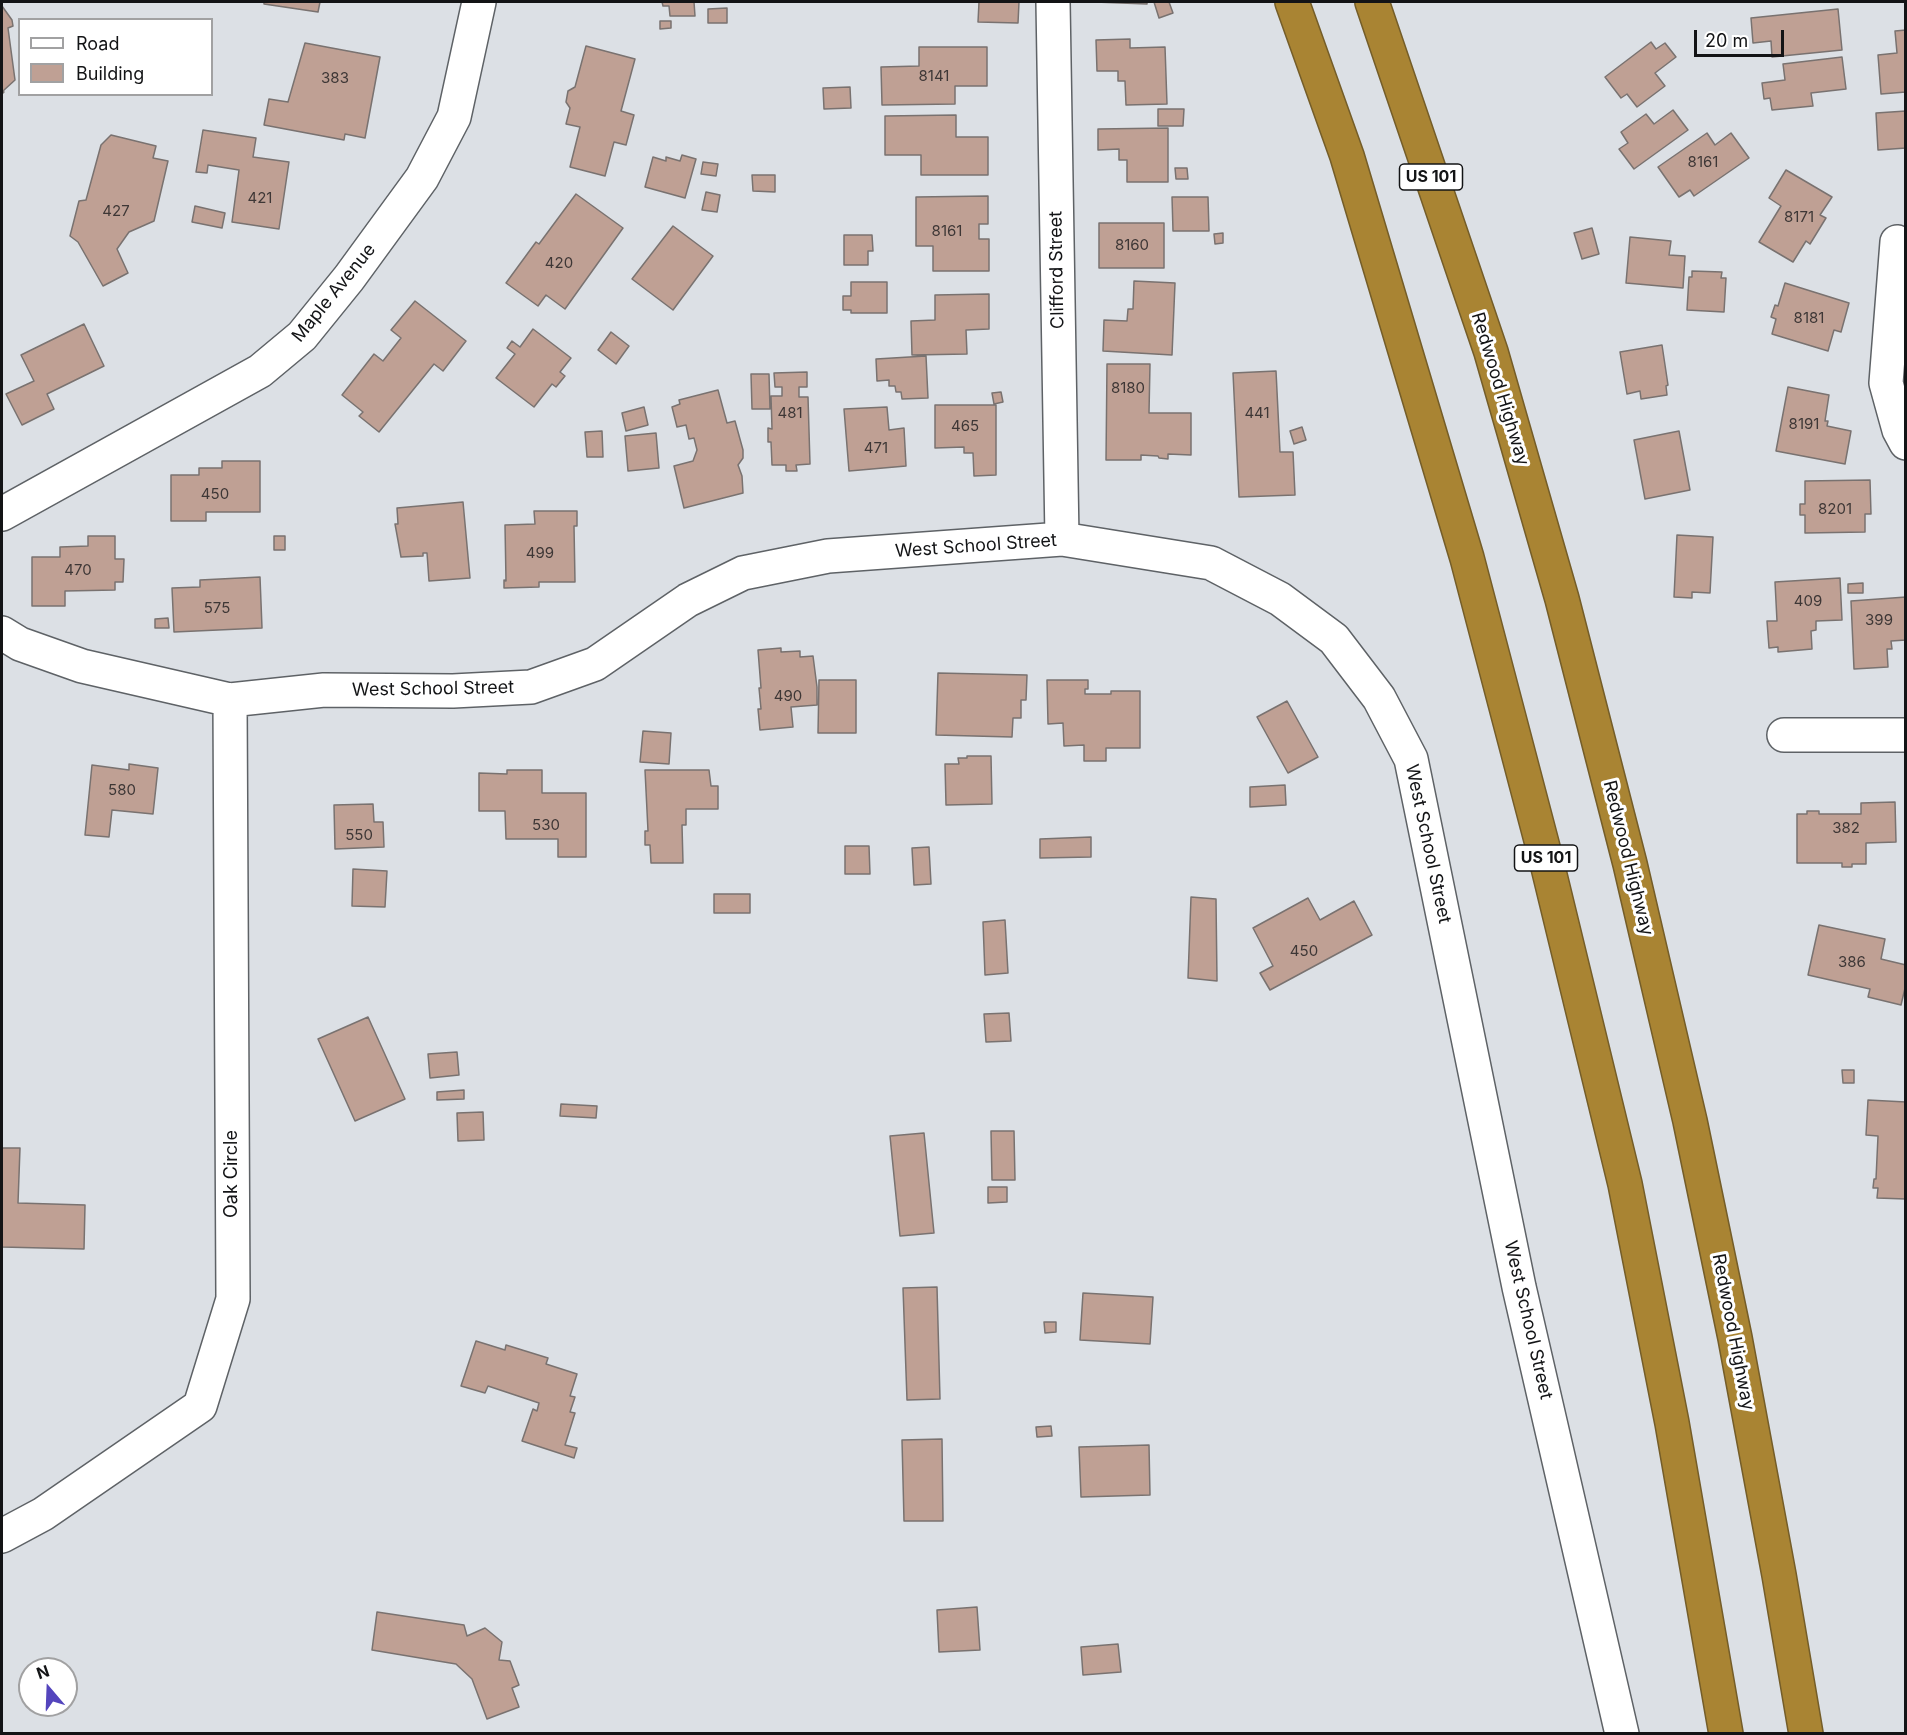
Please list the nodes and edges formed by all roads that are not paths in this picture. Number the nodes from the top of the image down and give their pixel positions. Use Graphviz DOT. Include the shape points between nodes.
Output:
graph roads {
  1 [pos="479,2"];
  2 [pos="1053,2"];
  3 [pos="1292,2"];
  4 [pos="1372,2"];
  5 [pos="1897,242"];
  6 [pos="1905,443"];
  7 [pos="2,514"];
  8 [pos="1062,539"];
  9 [pos="2,633"];
  10 [pos="230,700"];
  11 [pos="1784,735"];
  12 [pos="1905,735"];
  13 [pos="2,1536"];
  14 [pos="1622,1734"];
  15 [pos="1726,1734"];
  16 [pos="1806,1734"];
  1 -- 7 [label="street, Maple Avenue" via="454,117 422,178 302,336 260,371"];
  2 -- 8 [label="street, Clifford Street"];
  3 -- 15 [label="highway, US 101" via="1347,156 1467,558 1546,858 1625,1184 1672,1423"];
  4 -- 16 [label="highway, Redwood Highway / US 101" via="1491,352 1562,599 1630,864 1735,1338"];
  5 -- 6 [label="street" via="1886,383"];
  8 -- 10 [label="street, West School Street" via="828,556 743,573 688,600 595,664 531,687 453,692 324,690"];
  8 -- 14 [label="street, West School Street" via="1211,563 1280,599 1334,639 1380,698 1411,759 1519,1287"];
  9 -- 10 [label="street, West School Street" via="20,644 82,666"];
  10 -- 13 [label="street, Oak Circle" via="233,1299 201,1406 44,1514"];
  11 -- 12 [label="street"];
}
